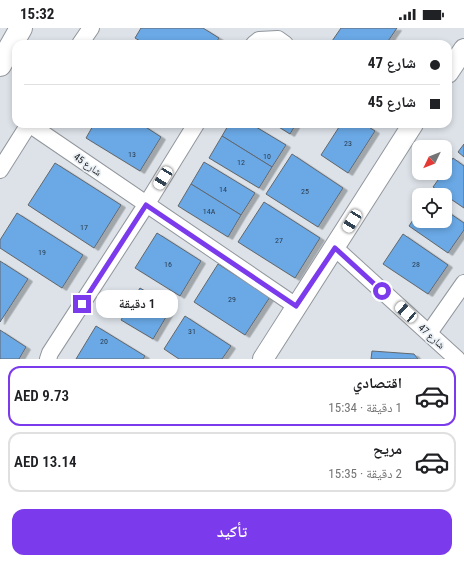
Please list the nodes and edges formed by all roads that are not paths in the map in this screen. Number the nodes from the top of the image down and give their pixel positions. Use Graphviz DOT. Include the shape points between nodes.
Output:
graph roads {
  1 [pos="21,28"];
  2 [pos="91,28"];
  3 [pos="14,40"];
  4 [pos="83,40"];
  5 [pos="259,40"];
  6 [pos="279,40"];
  7 [pos="12,44"];
  8 [pos="464,49"];
  9 [pos="0,65"];
  10 [pos="452,67"];
  11 [pos="26,128"];
  12 [pos="35,128"];
  13 [pos="194,128"];
  14 [pos="408,128"];
  15 [pos="0,170"];
  16 [pos="146,205"];
  17 [pos="335,248"];
  18 [pos="464,283"];
  19 [pos="296,306"];
  20 [pos="429,334"];
  21 [pos="48,359"];
  22 [pos="263,359"];
  23 [pos="457,359"];
  1 -- 3 [label="main road"];
  2 -- 4 [label="street"];
  5 -- 6 [label="street"];
  7 -- 9 [label="main road"];
  8 -- 10 [label="street"];
  11 -- 15 [label="street"];
  12 -- 16 [label="street, شارع 45"];
  13 -- 16 [label="street"];
  14 -- 17 [label="street"];
  16 -- 19 [label="street, شارع 45"];
  16 -- 21 [label="street"];
  17 -- 19 [label="street"];
  17 -- 20 [label="street, شارع 47"];
  18 -- 20 [label="street"];
  19 -- 22 [label="street"];
  20 -- 23 [label="street, شارع 47"];
}
